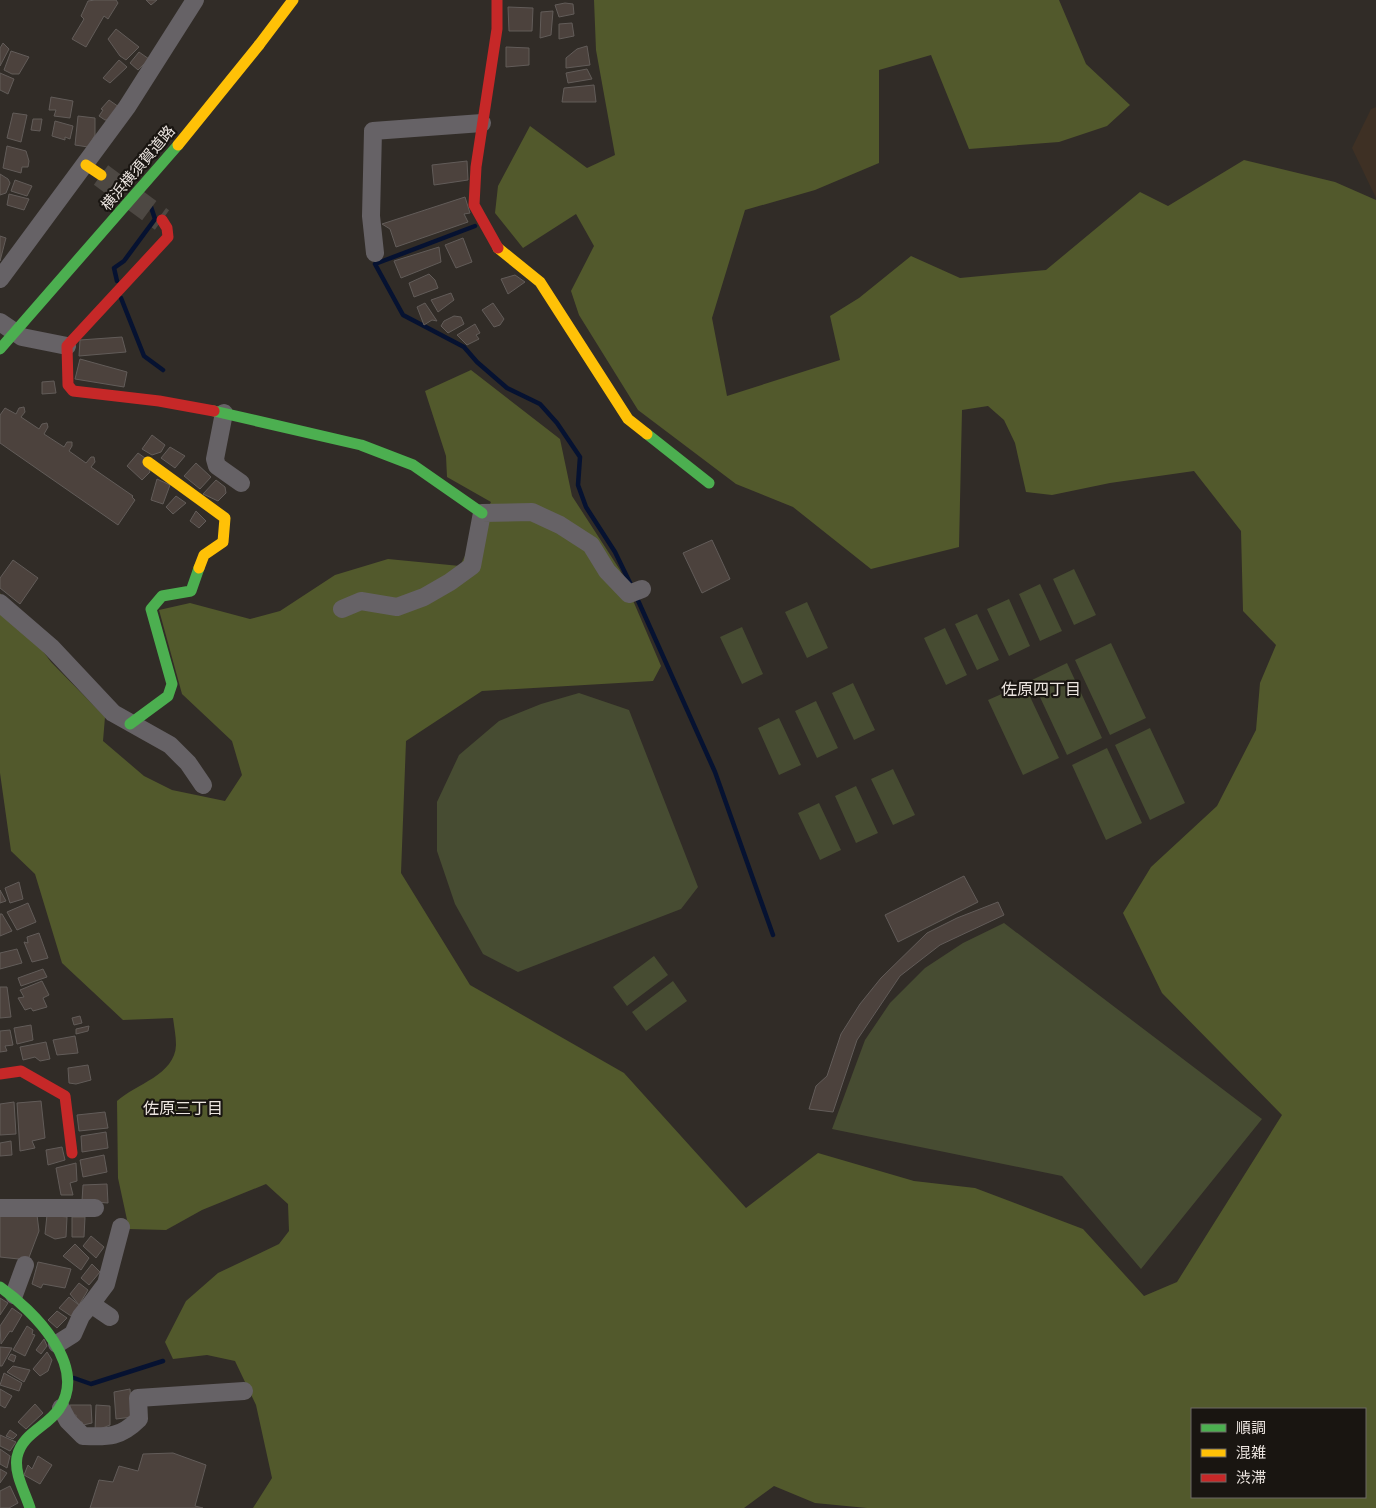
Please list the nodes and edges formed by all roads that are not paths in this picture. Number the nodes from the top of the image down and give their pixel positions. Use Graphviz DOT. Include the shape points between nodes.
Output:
graph roads {
  1 [pos="195,0"];
  2 [pos="282,0"];
  3 [pos="293,0"];
  4 [pos="497,0"];
  5 [pos="482,122"];
  6 [pos="86,165"];
  7 [pos="101,175"];
  8 [pos="162,220"];
  9 [pos="375,253"];
  10 [pos="0,279"];
  11 [pos="0,322"];
  12 [pos="0,336"];
  13 [pos="68,346"];
  14 [pos="0,349"];
  15 [pos="224,413"];
  16 [pos="148,462"];
  17 [pos="241,483"];
  18 [pos="709,483"];
  19 [pos="482,512"];
  20 [pos="642,589"];
  21 [pos="0,603"];
  22 [pos="342,609"];
  23 [pos="130,724"];
  24 [pos="202,785"];
  25 [pos="0,1074"];
  26 [pos="72,1153"];
  27 [pos="0,1208"];
  28 [pos="95,1208"];
  29 [pos="121,1227"];
  30 [pos="25,1266"];
  31 [pos="7,1291"];
  32 [pos="91,1304"];
  33 [pos="110,1317"];
  34 [pos="57,1344"];
  35 [pos="244,1391"];
  36 [pos="60,1408"];
  37 [pos="30,1508"];
  1 -- 6 [label="street"];
  2 -- 12 [label="main road, 横浜横須賀道路" via="194,113"];
  3 -- 14 [label="main road, 横浜横須賀道路, bridge" via="154,174"];
  4 -- 5 [label="main road" via="497,29"];
  5 -- 9 [label="street" via="373,131 371,216"];
  5 -- 18 [label="main road" via="474,205 495,245 540,282 628,419"];
  6 -- 7 [label="main road"];
  6 -- 10 [label="street"];
  8 -- 13 [label="main road" via="168,237"];
  11 -- 13 [label="street" via="22,337"];
  13 -- 15 [label="main road" via="68,385 72,391 159,401"];
  15 -- 17 [label="street" via="215,459 217,466"];
  15 -- 19 [label="main road" via="361,445 413,465"];
  16 -- 23 [label="main road" via="225,518 223,542 204,555 191,591 162,595 154,600 151,609 172,684 168,696"];
  19 -- 20 [label="street" via="532,512 560,525 591,545 607,571 629,594"];
  19 -- 22 [label="street" via="472,566 450,582 424,597 397,606 362,601"];
  21 -- 23 [label="street" via="51,647 113,713"];
  23 -- 24 [label="street" via="170,745 188,763"];
  25 -- 26 [label="main road" via="21,1071 65,1096"];
  27 -- 28 [label="street"];
  29 -- 32 [label="street" via="106,1284"];
  30 -- 31 [label="street"];
  31 -- 34 [label="main road"];
  32 -- 33 [label="street"];
  32 -- 34 [label="street" via="73,1334"];
  34 -- 36 [label="main road" via="67,1364 68,1388"];
  35 -- 36 [label="street" via="138,1398 139,1419 126,1432 105,1437 83,1436"];
  36 -- 37 [label="main road" via="24,1440 18,1454 16,1465"];
}
